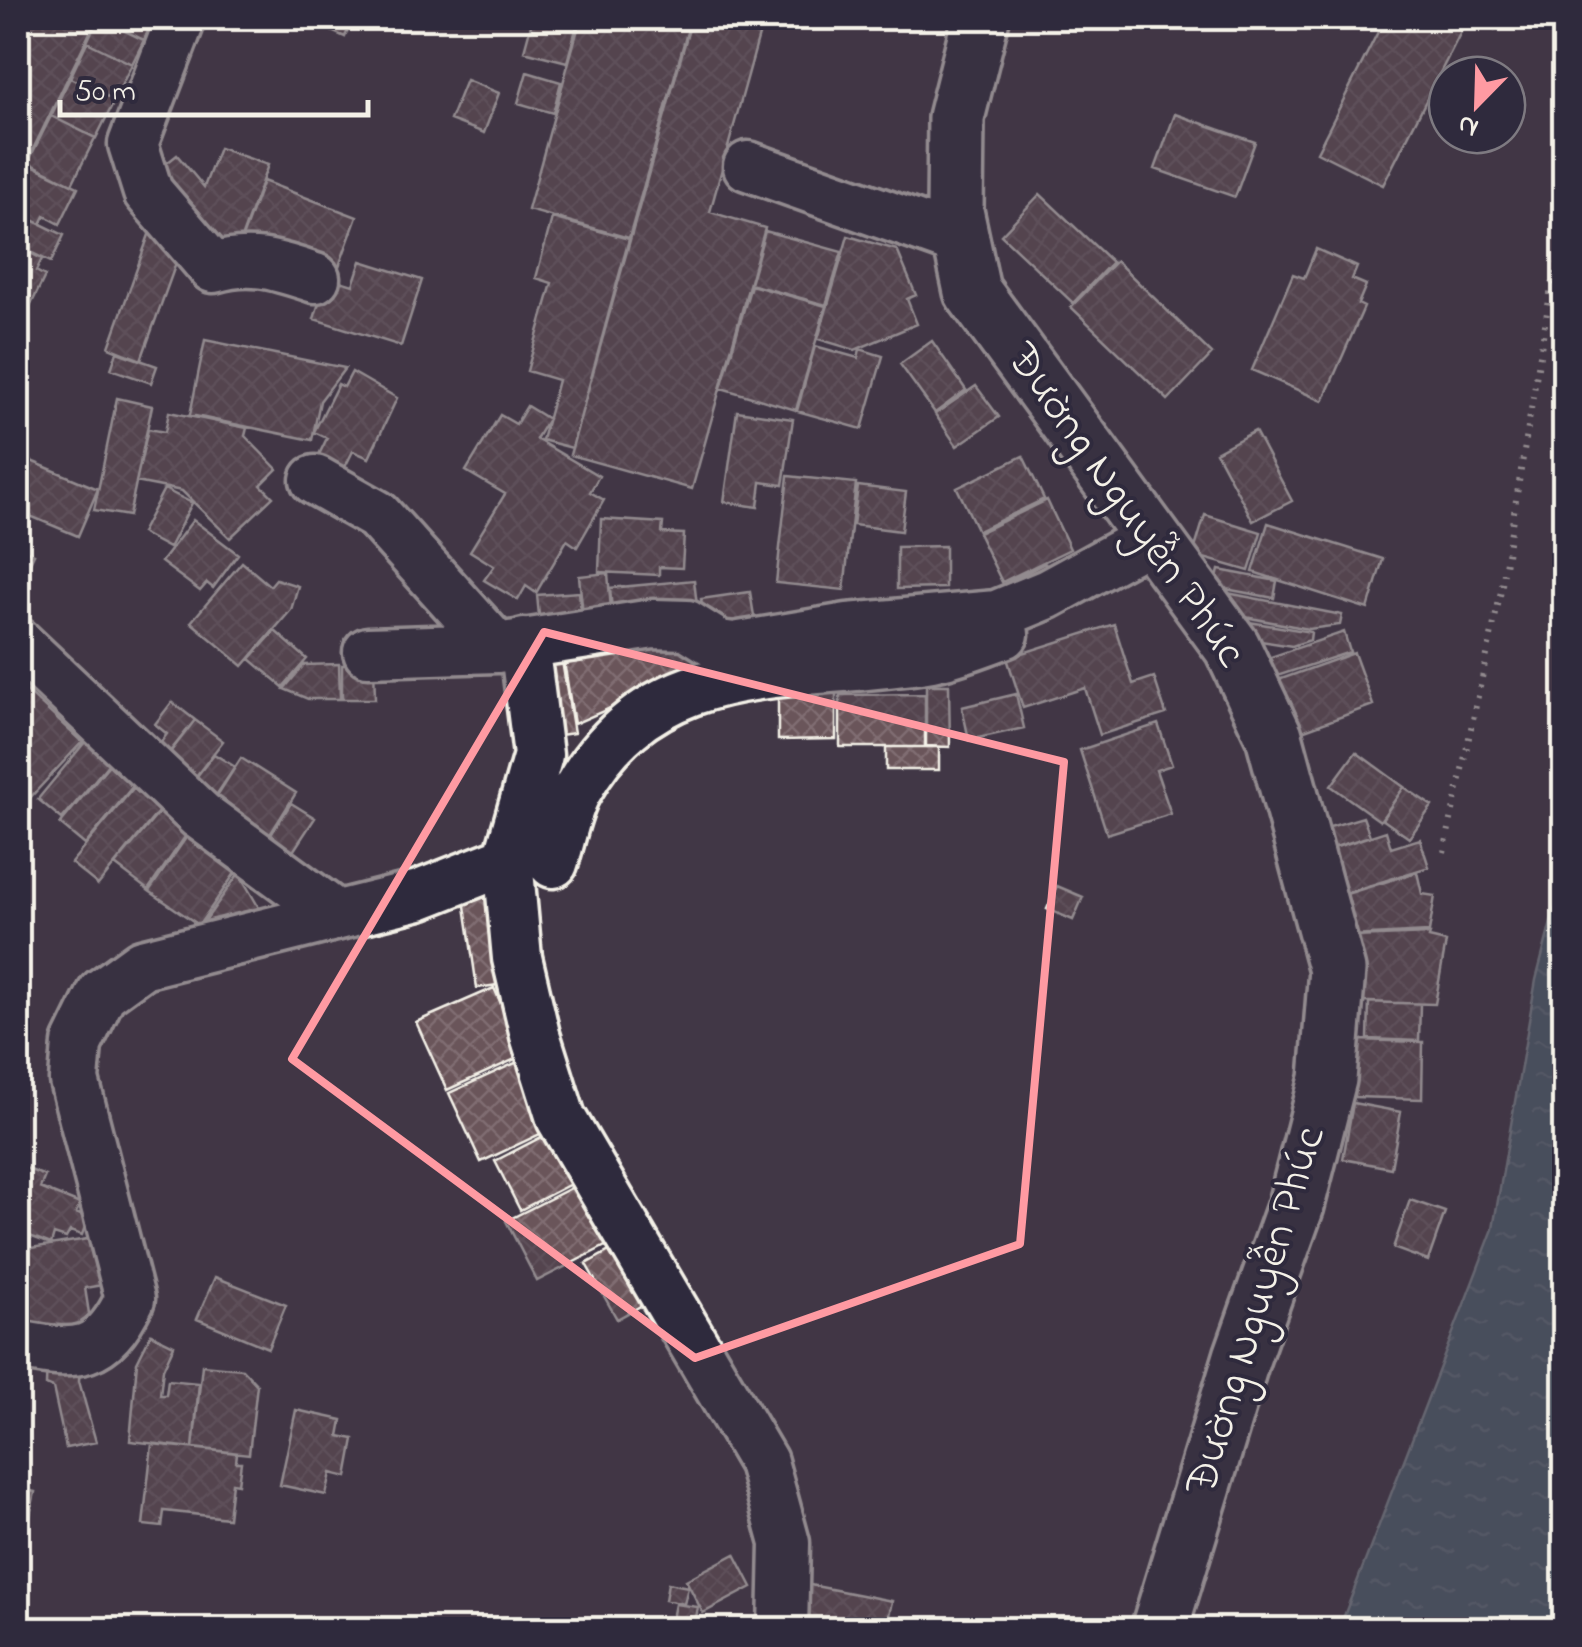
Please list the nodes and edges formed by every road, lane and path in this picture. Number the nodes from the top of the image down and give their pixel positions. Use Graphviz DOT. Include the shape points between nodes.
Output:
graph roads {
  1 [pos="181,18"];
  2 [pos="982,18"];
  3 [pos="748,166"];
  4 [pos="962,242"];
  5 [pos="1564,245"];
  6 [pos="315,278"];
  7 [pos="315,480"];
  8 [pos="1162,547"];
  9 [pos="18,643"];
  10 [pos="510,646"];
  11 [pos="368,652"];
  12 [pos="1444,852"];
  13 [pos="531,861"];
  14 [pos="336,916"];
  15 [pos="18,1346"];
  16 [pos="783,1630"];
  17 [pos="1160,1630"];
  1 -- 6 [label="street" via="133,144 148,192 213,268 264,261"];
  2 -- 4 [label="main road, Đường Nguyễn Phúc" via="956,118"];
  3 -- 4 [label="street"];
  4 -- 8 [label="main road, Đường Nguyễn Phúc" via="972,291"];
  5 -- 12 [label="path" via="1551,288 1501,592"];
  7 -- 10 [label="street" via="377,515"];
  8 -- 10 [label="street" via="997,615 848,628 734,647 687,626 654,624"];
  8 -- 13 [label="street" via="1049,620 932,657 749,673 680,692 621,731"];
  8 -- 17 [label="main road, Đường Nguyễn Phúc" via="1232,648 1274,736 1337,970 1328,1079 1296,1205 1242,1357"];
  9 -- 14 [label="street" via="200,816"];
  10 -- 11 [label="street"];
  10 -- 13 [label="street" via="538,755"];
  13 -- 14 [label="street"];
  13 -- 16 [label="street" via="517,958 561,1118 763,1462 785,1543"];
  14 -- 15 [label="street" via="142,964 102,993 78,1044 74,1080 130,1299 114,1332 95,1348"];
}
